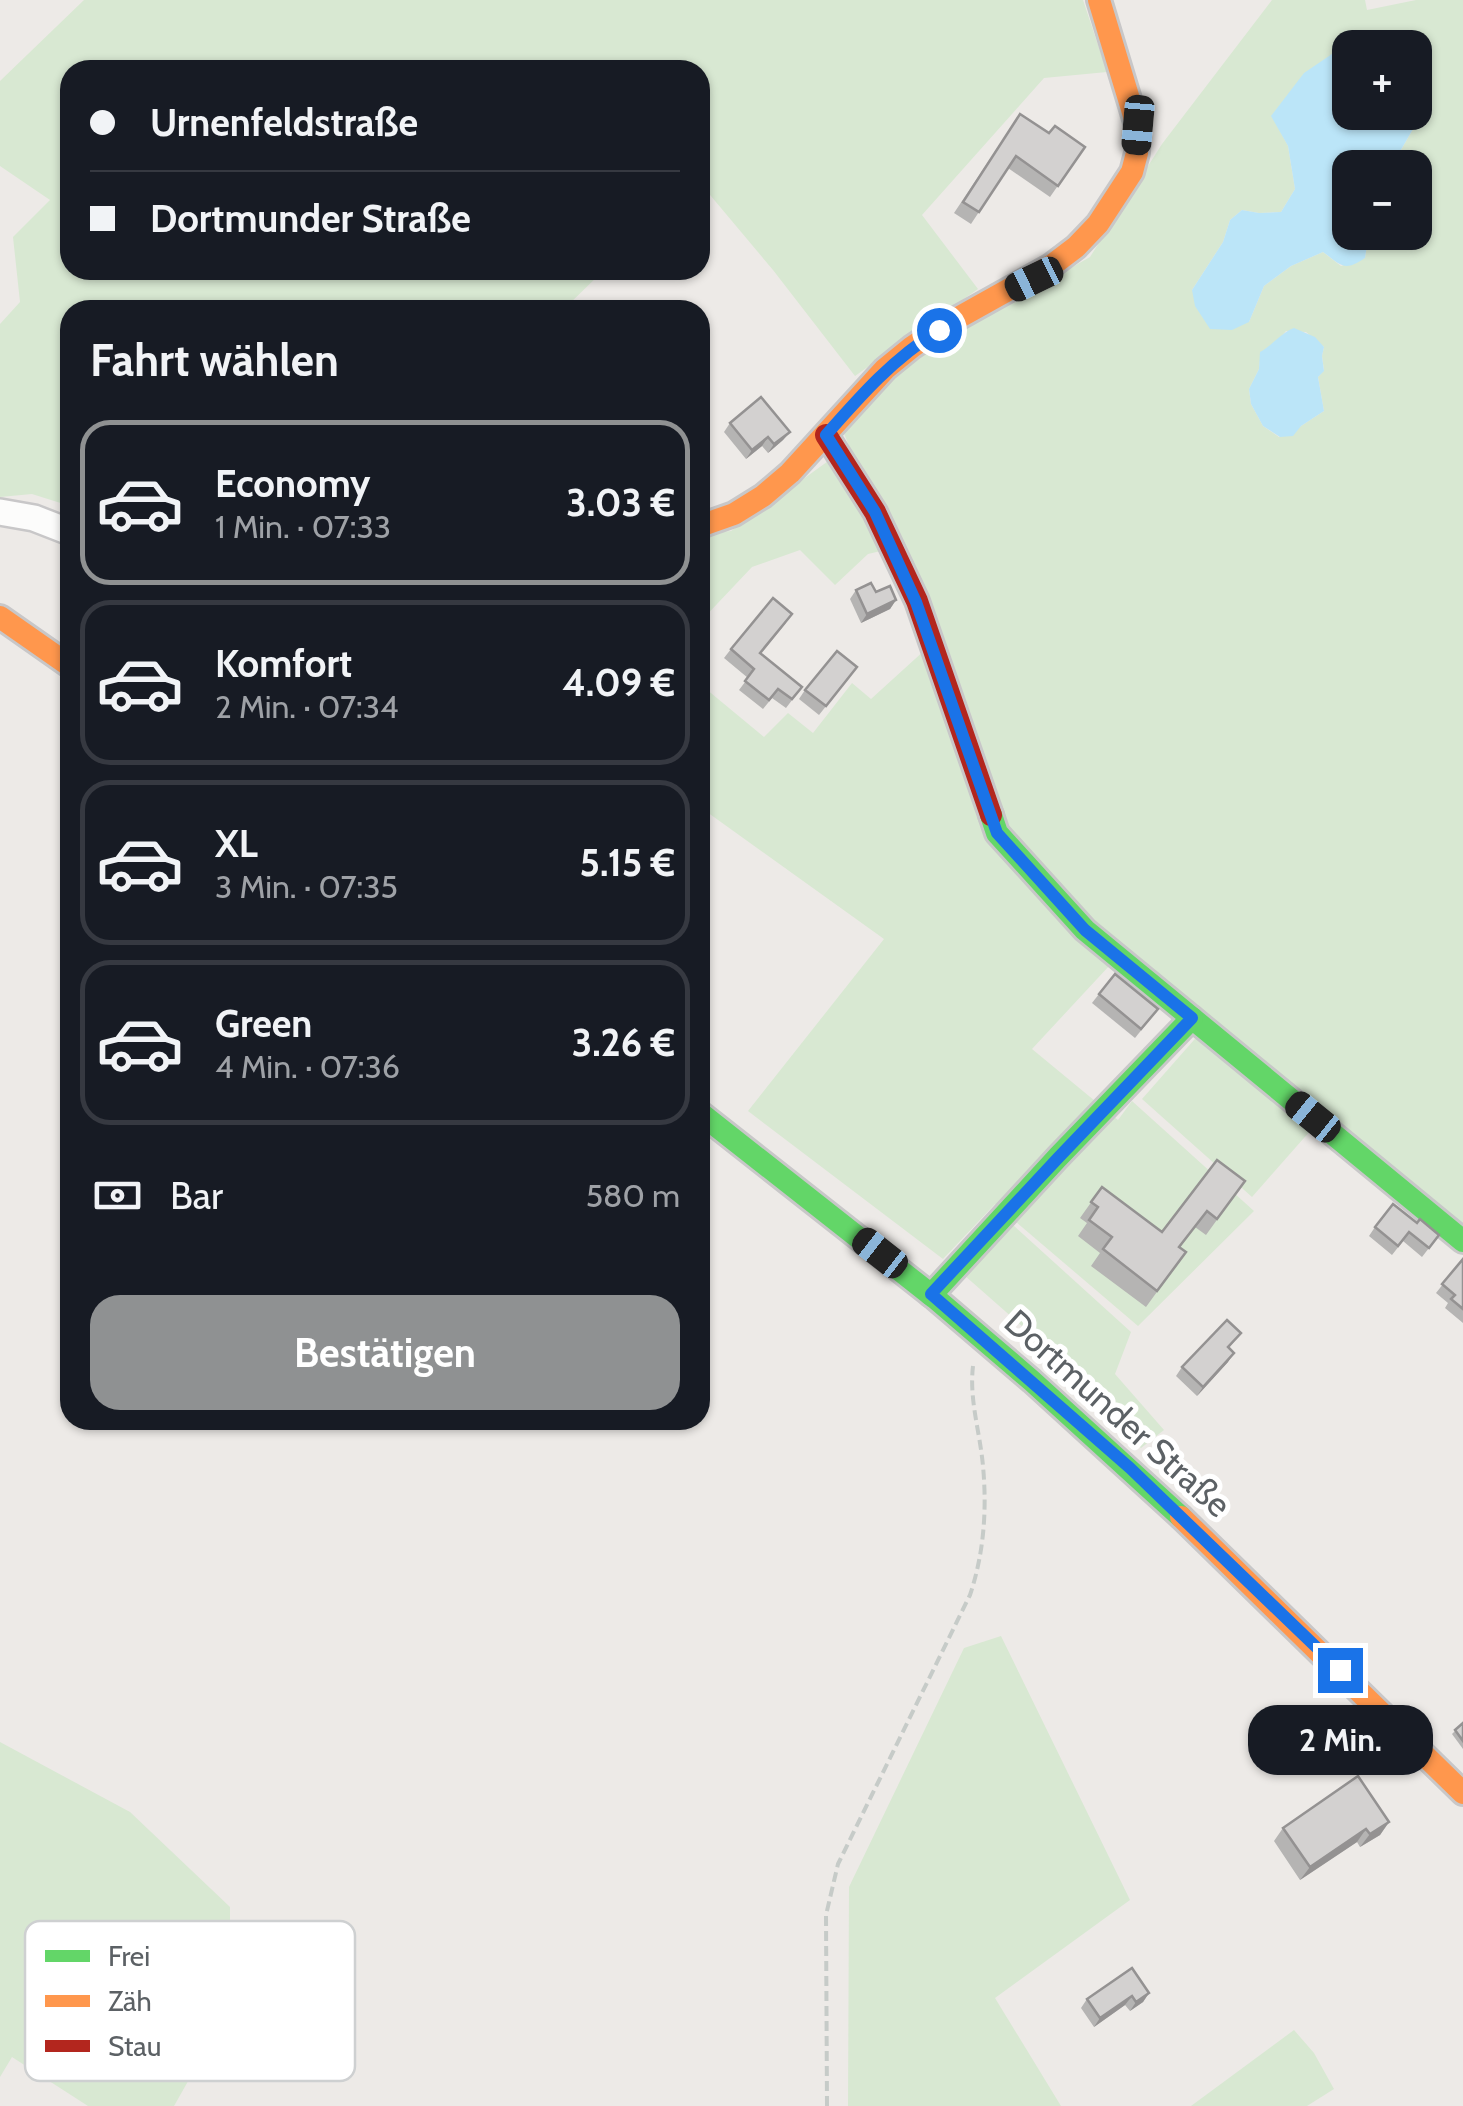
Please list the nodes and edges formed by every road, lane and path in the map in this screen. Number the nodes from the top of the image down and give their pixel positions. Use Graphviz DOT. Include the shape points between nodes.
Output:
graph roads {
  1 [pos="1099,0"];
  2 [pos="826,435"];
  3 [pos="0,512"];
  4 [pos="710,523"];
  5 [pos="60,528"];
  6 [pos="0,617"];
  7 [pos="60,659"];
  8 [pos="1192,1018"];
  9 [pos="710,1121"];
  10 [pos="1463,1241"];
  11 [pos="931,1294"];
  12 [pos="990,1344"];
  13 [pos="1463,1793"];
  14 [pos="827,2106"];
  1 -- 2 [label="street" via="1138,125 1134,168 1111,207 1053,266 912,347"];
  2 -- 4 [label="street" via="780,484"];
  2 -- 8 [label="street" via="875,512 916,602 997,833 1085,930"];
  3 -- 5 [label="street"];
  6 -- 7 [label="street"];
  8 -- 10 [label="street"];
  8 -- 11 [label="street"];
  9 -- 11 [label="street, Dortmunder Straße"];
  11 -- 12 [label="street, Dortmunder Straße"];
  12 -- 13 [label="street, Dortmunder Straße" via="1237,1569"];
  12 -- 14 [label="path" via="972,1367 984,1496 980,1566 838,1864 826,1915"];
}
